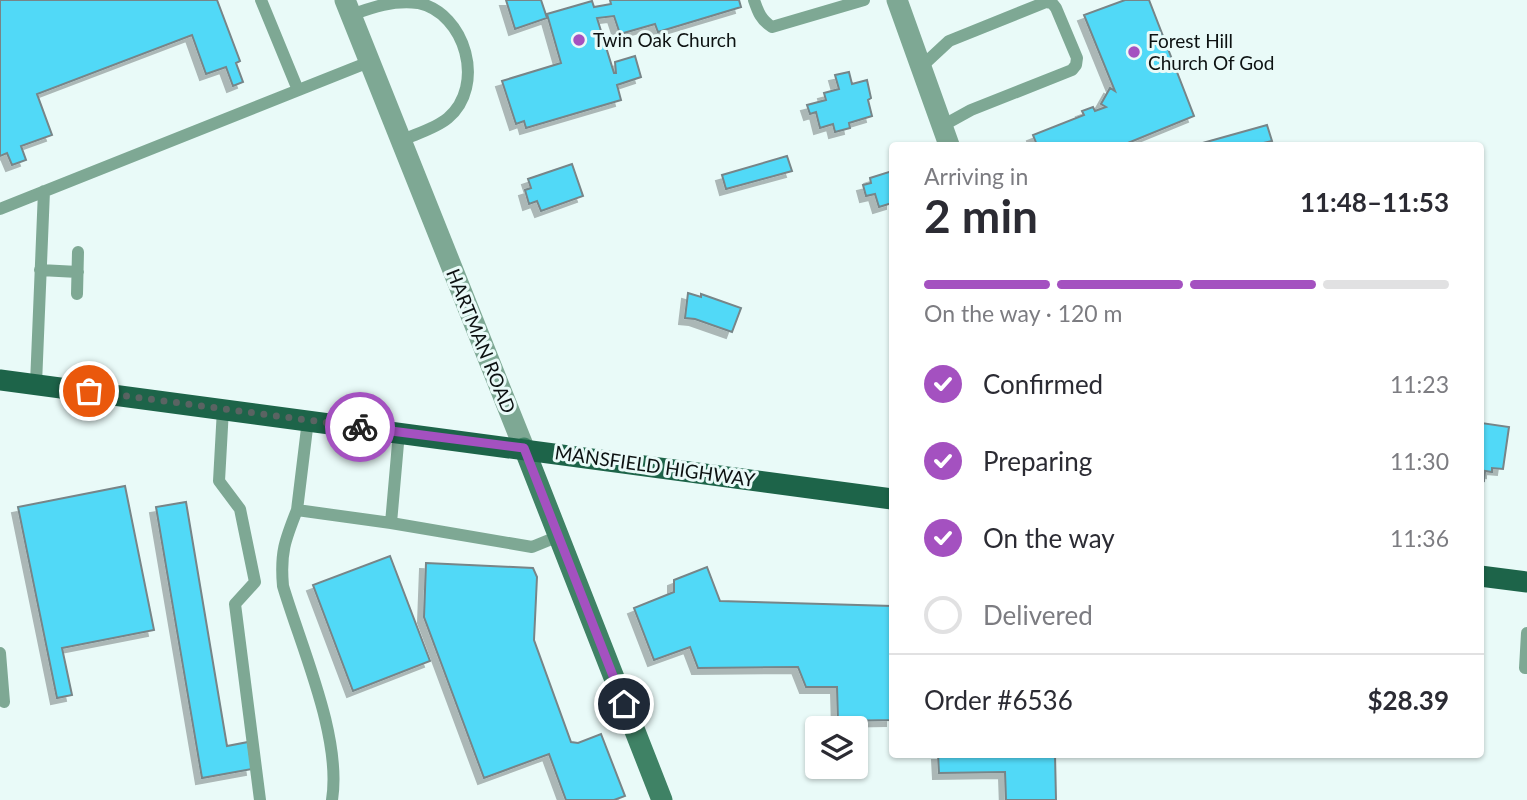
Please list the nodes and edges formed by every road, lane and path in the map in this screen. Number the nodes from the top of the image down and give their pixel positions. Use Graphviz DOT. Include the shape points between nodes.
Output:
graph roads {
  1 [pos="261,0"];
  2 [pos="754,0"];
  3 [pos="864,0"];
  4 [pos="897,0"];
  5 [pos="348,8"];
  6 [pos="369,62"];
  7 [pos="921,68"];
  8 [pos="298,90"];
  9 [pos="945,136"];
  10 [pos="400,141"];
  11 [pos="44,191"];
  12 [pos="0,209"];
  13 [pos="78,252"];
  14 [pos="40,270"];
  15 [pos="78,272"];
  16 [pos="77,294"];
  17 [pos="0,380"];
  18 [pos="36,384"];
  19 [pos="223,409"];
  20 [pos="308,420"];
  21 [pos="399,432"];
  22 [pos="524,448"];
  23 [pos="889,499"];
  24 [pos="298,510"];
  25 [pos="391,523"];
  26 [pos="559,536"];
  27 [pos="1484,577"];
  28 [pos="1527,582"];
  29 [pos="1527,633"];
  30 [pos="0,653"];
  31 [pos="1527,668"];
  32 [pos="4,702"];
  33 [pos="260,800"];
  34 [pos="332,800"];
  35 [pos="662,800"];
  1 -- 8 [label="lane"];
  2 -- 3 [label="lane" via="764,22 772,27"];
  4 -- 7 [label="street"];
  5 -- 6 [label="street, HARTMAN ROAD"];
  5 -- 10 [label="lane" via="416,2 446,17 461,39 467,66 463,100 442,122"];
  6 -- 8 [label="lane"];
  6 -- 10 [label="street, HARTMAN ROAD"];
  7 -- 9 [label="street"];
  7 -- 9 [label="lane" via="949,41 1046,2 1056,8 1077,58 1072,70 971,110"];
  8 -- 11 [label="lane"];
  10 -- 22 [label="street, HARTMAN ROAD"];
  11 -- 12 [label="lane"];
  11 -- 14 [label="lane"];
  13 -- 15 [label="lane"];
  14 -- 15 [label="lane"];
  14 -- 18 [label="lane"];
  15 -- 16 [label="lane"];
  17 -- 18 [label="main road, MANSFIELD HIGHWAY"];
  18 -- 19 [label="main road, MANSFIELD HIGHWAY"];
  19 -- 20 [label="main road, MANSFIELD HIGHWAY"];
  19 -- 33 [label="lane" via="219,481 240,509 255,582 235,604"];
  20 -- 21 [label="main road, MANSFIELD HIGHWAY"];
  20 -- 24 [label="lane"];
  21 -- 22 [label="main road, MANSFIELD HIGHWAY"];
  21 -- 25 [label="lane"];
  22 -- 23 [label="main road, MANSFIELD HIGHWAY"];
  22 -- 26 [label="street, HARTMAN ROAD"];
  24 -- 25 [label="lane"];
  24 -- 34 [label="lane" via="283,545 283,586 320,698 331,750"];
  25 -- 26 [label="lane" via="532,547"];
  26 -- 35 [label="street, HARTMAN ROAD"];
  27 -- 28 [label="main road"];
  29 -- 31 [label="lane"];
  30 -- 32 [label="lane"];
}
